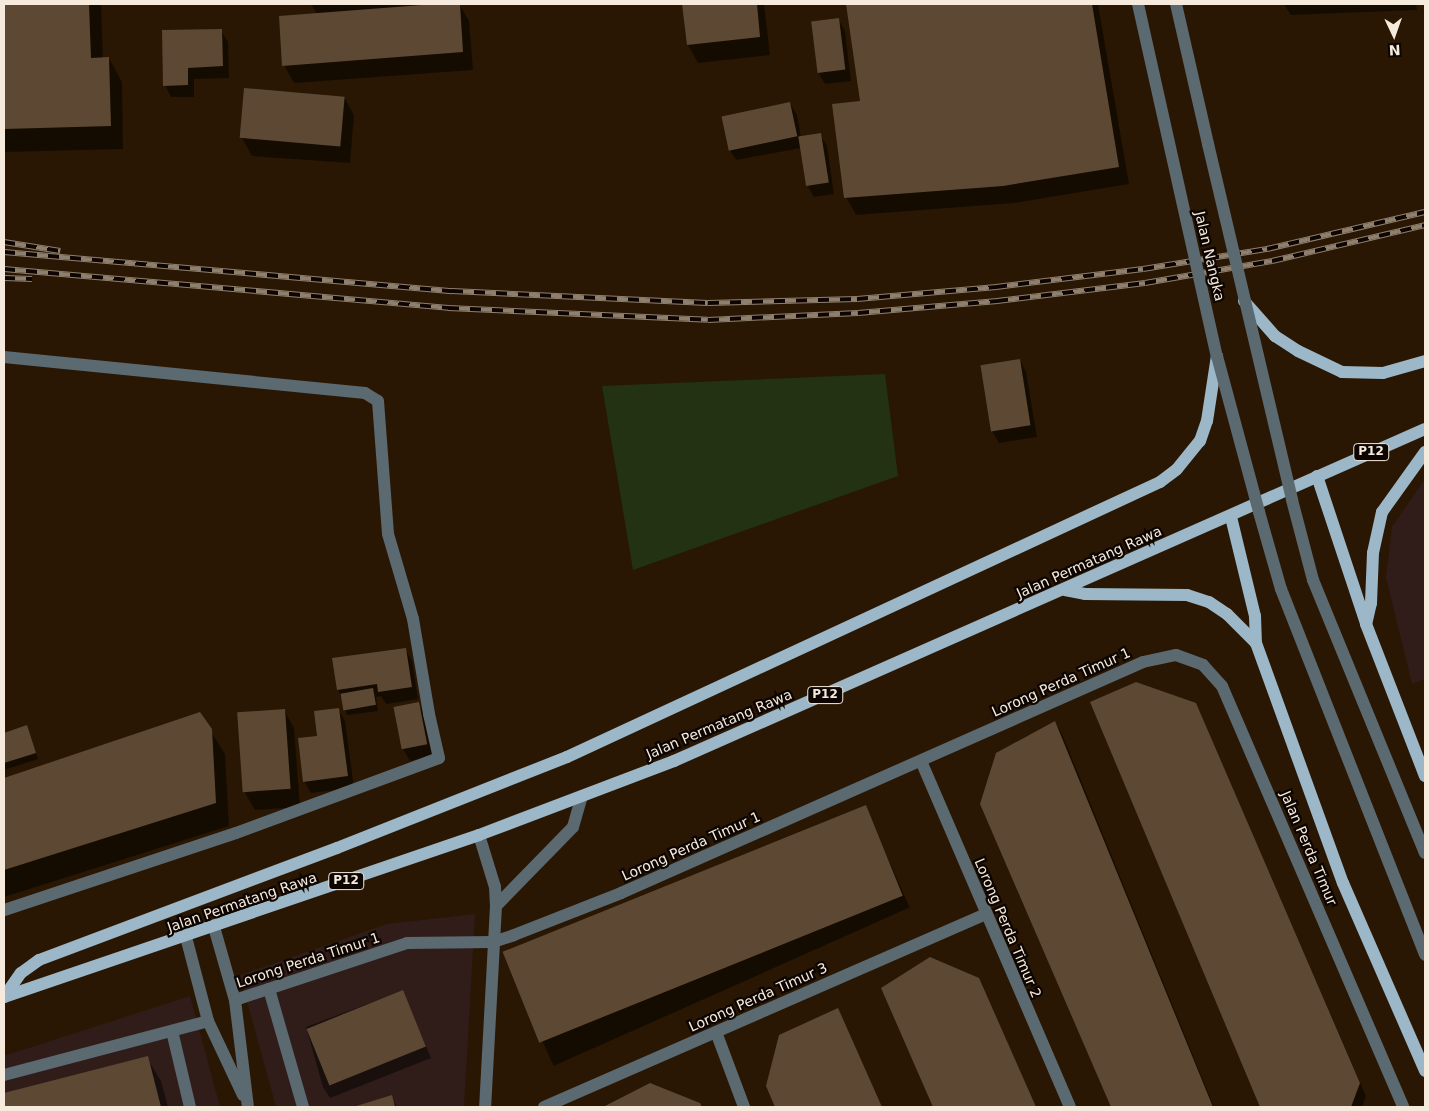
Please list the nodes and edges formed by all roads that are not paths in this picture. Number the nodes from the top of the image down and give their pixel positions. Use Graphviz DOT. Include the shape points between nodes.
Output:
graph roads {
  1 [pos="1138,4"];
  2 [pos="1176,4"];
  3 [pos="1244,301"];
  4 [pos="1217,356"];
  5 [pos="4,357"];
  6 [pos="1425,361"];
  7 [pos="1425,429"];
  8 [pos="1425,452"];
  9 [pos="1317,476"];
  10 [pos="1231,517"];
  11 [pos="1065,590"];
  12 [pos="1366,624"];
  13 [pos="1256,643"];
  14 [pos="1142,662"];
  15 [pos="921,761"];
  16 [pos="1425,776"];
  17 [pos="582,796"];
  18 [pos="479,835"];
  19 [pos="1425,853"];
  20 [pos="496,906"];
  21 [pos="4,910"];
  22 [pos="985,914"];
  23 [pos="214,928"];
  24 [pos="186,937"];
  25 [pos="493,942"];
  26 [pos="1425,955"];
  27 [pos="269,988"];
  28 [pos="4,997"];
  29 [pos="235,1000"];
  30 [pos="208,1022"];
  31 [pos="172,1031"];
  32 [pos="716,1032"];
  33 [pos="1425,1071"];
  34 [pos="4,1075"];
  35 [pos="248,1105"];
  36 [pos="190,1107"];
  37 [pos="303,1107"];
  38 [pos="485,1107"];
  39 [pos="544,1107"];
  40 [pos="744,1107"];
  41 [pos="1070,1107"];
  42 [pos="1403,1107"];
  1 -- 4 [label="street, Jalan Nangka, bridge"];
  2 -- 3 [label="street, Jalan Nangka, bridge"];
  3 -- 6 [label="main road" via="1275,336 1298,352 1342,372 1383,373"];
  3 -- 19 [label="street, Jalan Nangka, bridge" via="1313,580"];
  4 -- 26 [label="street, Jalan Nangka, bridge" via="1287,606"];
  4 -- 28 [label="main road" via="1207,421 1200,441 1177,469 1152,486 567,757 39,960 21,973"];
  5 -- 21 [label="street" via="365,393 378,402 388,534 413,618 439,758 236,833"];
  7 -- 9 [label="main road, Jalan Permatang Rawa / P12"];
  8 -- 12 [label="main road" via="1382,512 1374,545 1371,603"];
  9 -- 10 [label="main road, Jalan Permatang Rawa / P12"];
  9 -- 12 [label="main road"];
  10 -- 11 [label="main road, Jalan Permatang Rawa / P12"];
  10 -- 13 [label="main road" via="1256,616"];
  11 -- 13 [label="main road" via="1085,594 1187,595 1209,602 1227,614"];
  11 -- 17 [label="main road, Jalan Permatang Rawa / P12" via="674,761"];
  12 -- 16 [label="main road"];
  13 -- 33 [label="main road" via="1343,883"];
  14 -- 15 [label="street, Lorong Perda Timur 1"];
  14 -- 42 [label="street, Jalan Perda Timur" via="1176,655 1189,658 1203,665 1222,686"];
  15 -- 22 [label="street, Lorong Perda Timur 2"];
  15 -- 25 [label="street, Lorong Perda Timur 1" via="621,893"];
  17 -- 18 [label="main road, Jalan Permatang Rawa / P12"];
  17 -- 20 [label="street" via="573,827"];
  18 -- 20 [label="street" via="495,888"];
  18 -- 23 [label="main road, Jalan Permatang Rawa / P12"];
  20 -- 25 [label="street"];
  22 -- 32 [label="street, Lorong Perda Timur 3"];
  22 -- 41 [label="street, Lorong Perda Timur 2"];
  23 -- 24 [label="main road, Jalan Permatang Rawa / P12"];
  23 -- 29 [label="street"];
  24 -- 28 [label="main road, Jalan Permatang Rawa / P12"];
  24 -- 30 [label="street"];
  25 -- 27 [label="street, Lorong Perda Timur 1" via="407,943"];
  25 -- 38 [label="street"];
  27 -- 29 [label="street, Lorong Perda Timur 1"];
  27 -- 37 [label="street"];
  29 -- 35 [label="street"];
  30 -- 31 [label="street"];
  30 -- 35 [label="street"];
  31 -- 34 [label="street"];
  31 -- 36 [label="street"];
  32 -- 39 [label="street, Lorong Perda Timur 3"];
  32 -- 40 [label="street"];
}
